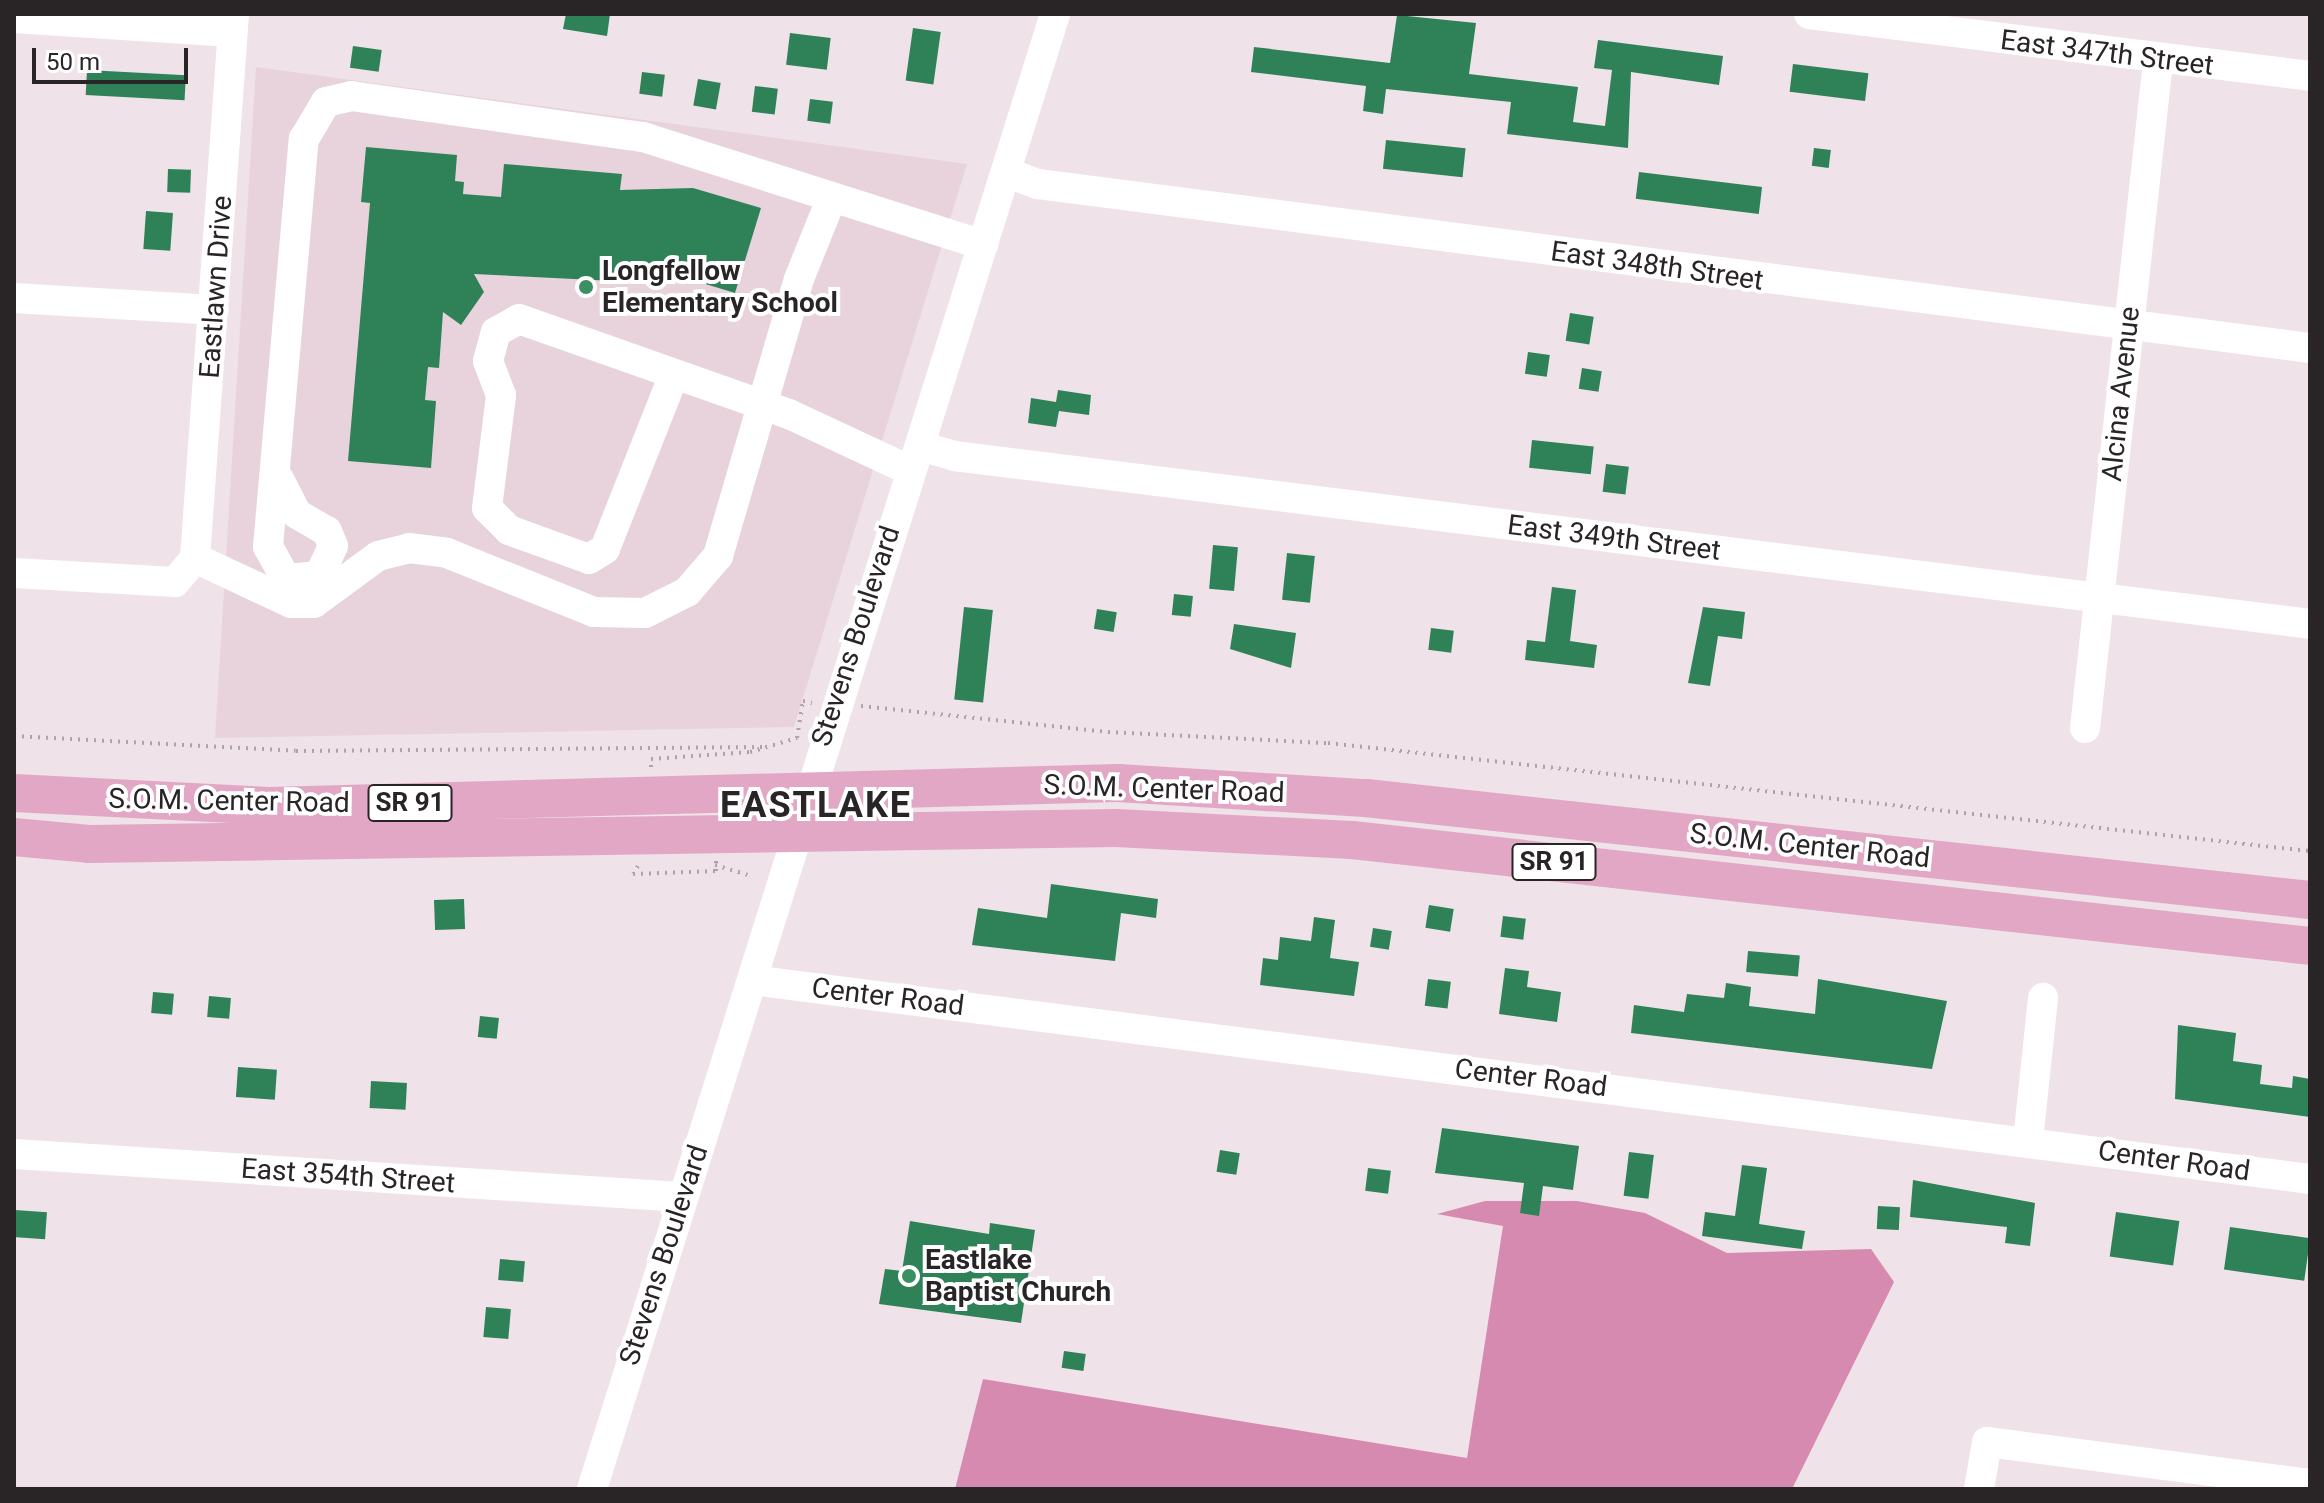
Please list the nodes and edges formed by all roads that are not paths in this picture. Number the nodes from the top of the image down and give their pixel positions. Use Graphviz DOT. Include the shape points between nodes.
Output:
graph roads {
  1 [pos="1055,14"];
  2 [pos="1809,14"];
  3 [pos="14,18"];
  4 [pos="233,23"];
  5 [pos="2158,61"];
  6 [pos="2310,76"];
  7 [pos="1006,172"];
  8 [pos="830,202"];
  9 [pos="983,245"];
  10 [pos="14,298"];
  11 [pos="214,310"];
  12 [pos="2128,329"];
  13 [pos="2310,348"];
  14 [pos="673,377"];
  15 [pos="762,407"];
  16 [pos="916,458"];
  17 [pos="279,479"];
  18 [pos="195,558"];
  19 [pos="14,573"];
  20 [pos="2099,598"];
  21 [pos="2310,624"];
  22 [pos="2085,728"];
  23 [pos="806,790"];
  24 [pos="14,793"];
  25 [pos="795,831"];
  26 [pos="14,837"];
  27 [pos="2310,900"];
  28 [pos="2310,946"];
  29 [pos="752,980"];
  30 [pos="2043,998"];
  31 [pos="2028,1141"];
  32 [pos="14,1154"];
  33 [pos="2310,1179"];
  34 [pos="682,1197"];
  35 [pos="2310,1484"];
  36 [pos="592,1489"];
  37 [pos="1979,1489"];
  1 -- 7 [label="street, Stevens Boulevard"];
  2 -- 5 [label="street, East 347th Street"];
  3 -- 4 [label="street"];
  4 -- 11 [label="street, Eastlawn Drive"];
  5 -- 6 [label="street, East 347th Street"];
  5 -- 12 [label="street, Alcina Avenue"];
  7 -- 9 [label="street, Stevens Boulevard"];
  7 -- 12 [label="street, East 348th Street" via="1038,184"];
  8 -- 9 [label="street"];
  8 -- 15 [label="street" via="813,235"];
  8 -- 17 [label="street" via="643,137 351,96 326,102 304,139"];
  9 -- 16 [label="street, Stevens Boulevard"];
  10 -- 11 [label="street"];
  11 -- 18 [label="street, Eastlawn Drive"];
  12 -- 13 [label="street, East 348th Street"];
  12 -- 20 [label="street, Alcina Avenue"];
  14 -- 14 [label="street, East 349th Street" via="553,325 519,319 496,332 488,361 501,395 487,508 509,530 589,559 605,549"];
  14 -- 15 [label="street, East 349th Street"];
  15 -- 16 [label="street, East 349th Street"];
  15 -- 18 [label="street" via="718,556 687,592 645,613 594,612 447,553 409,548 378,556 314,603 259,593"];
  16 -- 20 [label="street, East 349th Street" via="954,456"];
  16 -- 23 [label="street, Stevens Boulevard"];
  18 -- 19 [label="street" via="175,582"];
  20 -- 21 [label="street, East 349th Street"];
  20 -- 22 [label="street, Alcina Avenue"];
  23 -- 24 [label="main road, S.O.M. Center Road / SR 91" via="269,806"];
  23 -- 25 [label="street, Stevens Boulevard"];
  23 -- 27 [label="main road, S.O.M. Center Road / SR 91" via="1118,783 1366,798"];
  25 -- 26 [label="main road, S.O.M. Center Road / SR 91" via="89,844"];
  25 -- 28 [label="main road, S.O.M. Center Road / SR 91" via="1116,828 1352,840"];
  25 -- 29 [label="street, Stevens Boulevard"];
  29 -- 31 [label="street, Center Road"];
  29 -- 34 [label="street, Stevens Boulevard"];
  30 -- 31 [label="street"];
  31 -- 33 [label="street, Center Road"];
  32 -- 34 [label="street, East 354th Street"];
  34 -- 36 [label="street, Stevens Boulevard"];
  35 -- 37 [label="street" via="1987,1442"];
}
